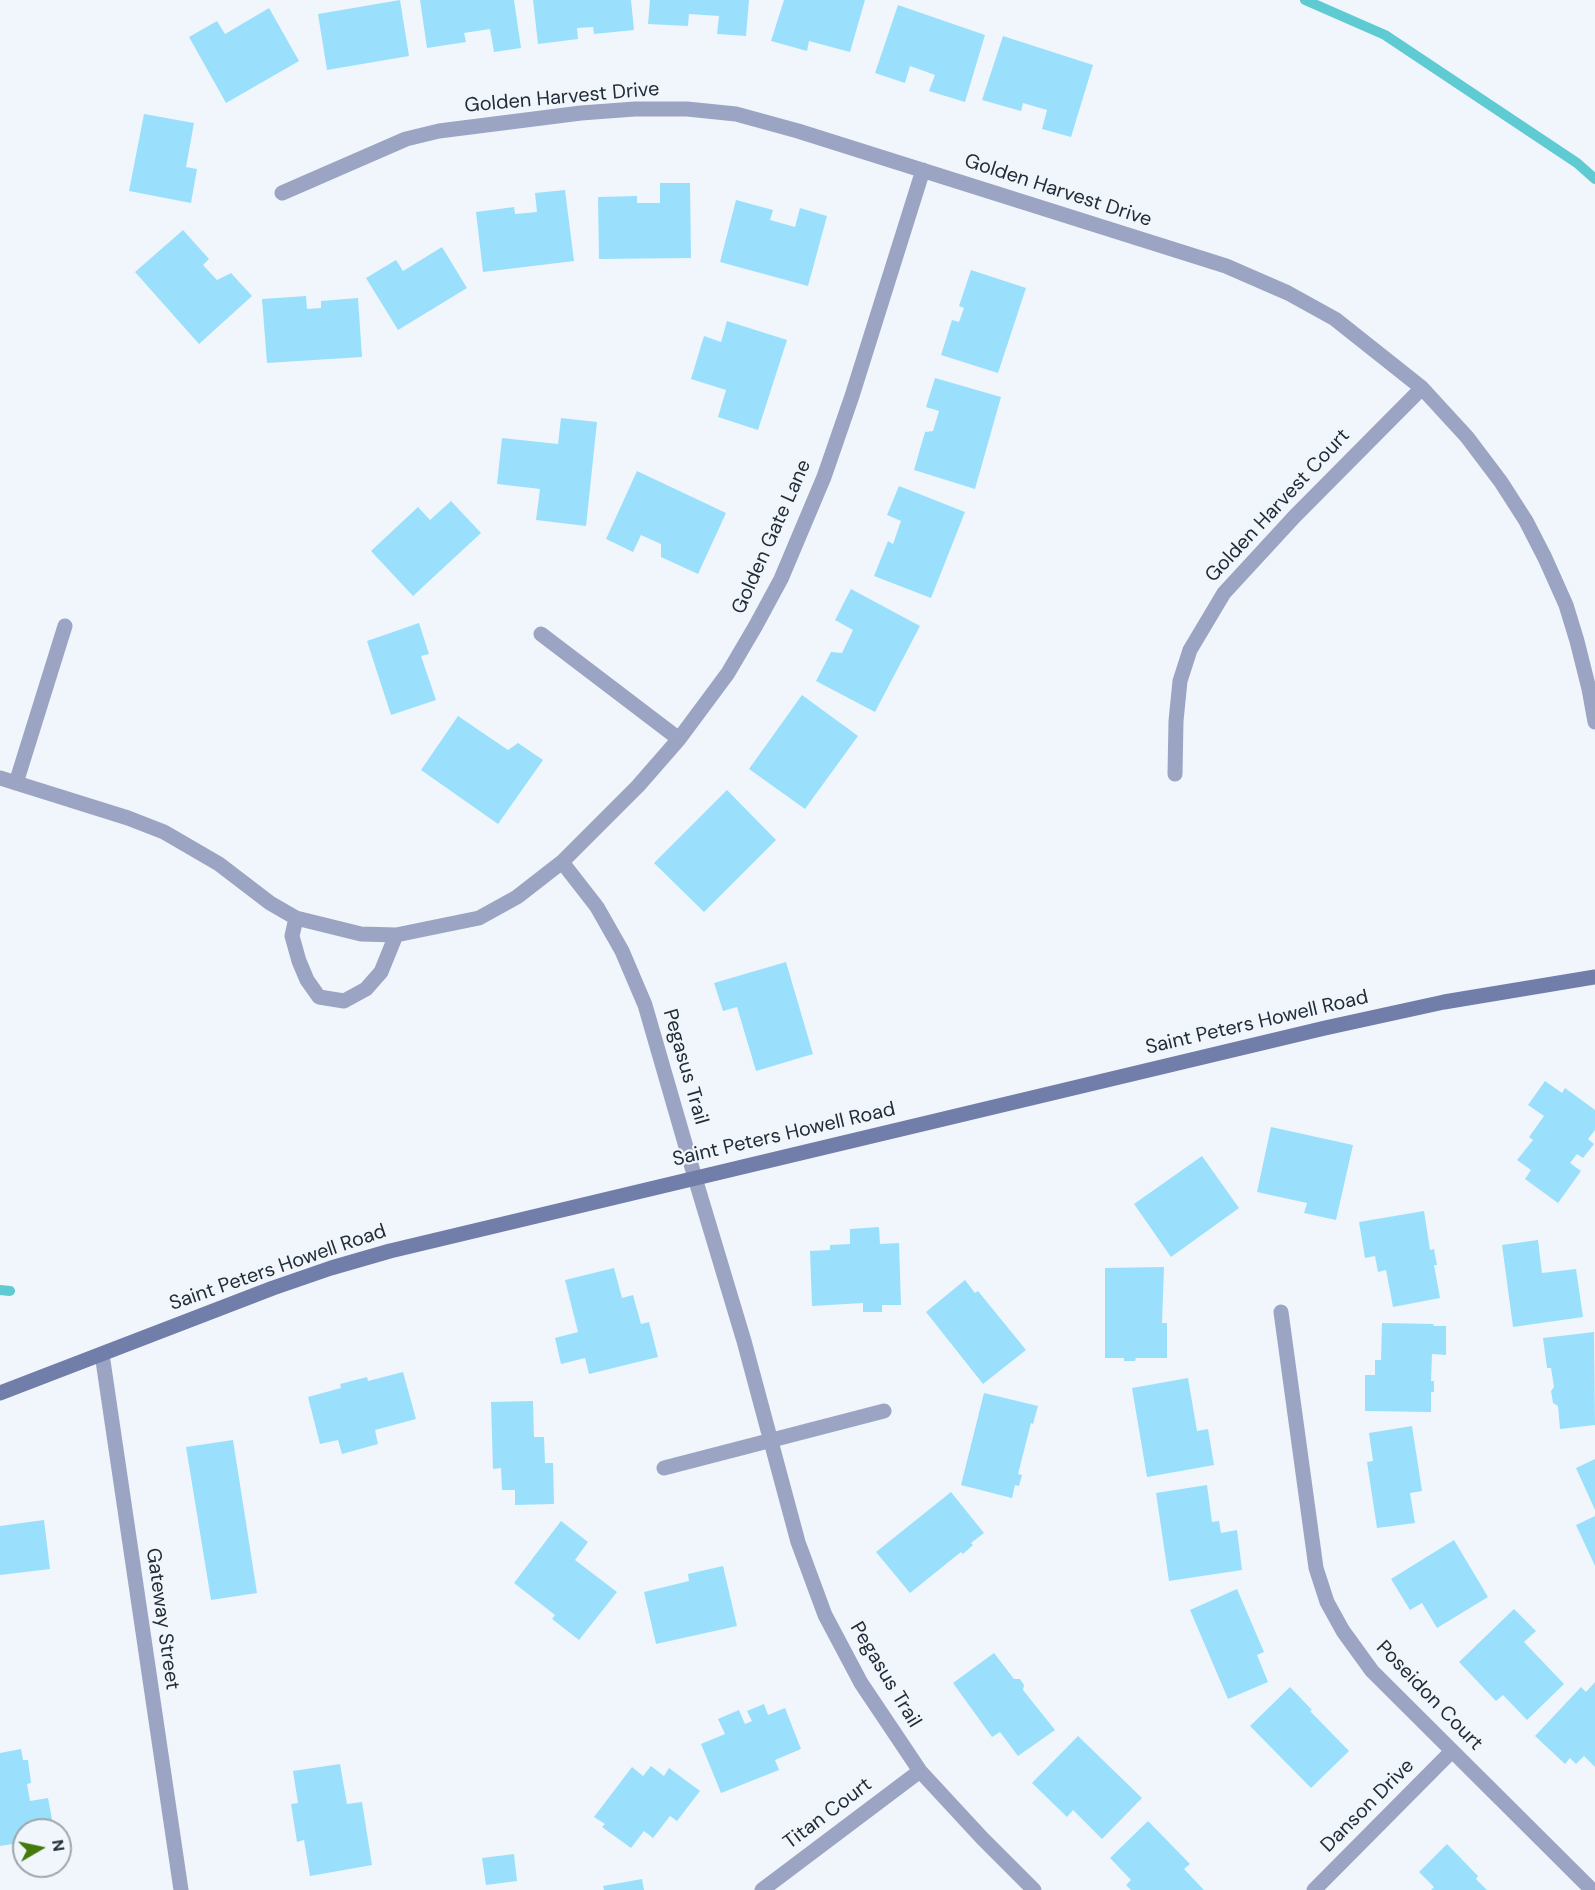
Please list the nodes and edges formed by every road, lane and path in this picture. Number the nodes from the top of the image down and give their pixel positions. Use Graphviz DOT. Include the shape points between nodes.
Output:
graph roads {
  1 [pos="923,170"];
  2 [pos="282,193"];
  3 [pos="1422,388"];
  4 [pos="65,626"];
  5 [pos="541,634"];
  6 [pos="1595,722"];
  7 [pos="679,739"];
  8 [pos="1175,774"];
  9 [pos="0,778"];
  10 [pos="16,783"];
  11 [pos="562,862"];
  12 [pos="297,918"];
  13 [pos="396,935"];
  14 [pos="1595,977"];
  15 [pos="695,1178"];
  16 [pos="1281,1312"];
  17 [pos="102,1354"];
  18 [pos="0,1393"];
  19 [pos="884,1411"];
  20 [pos="771,1440"];
  21 [pos="664,1468"];
  22 [pos="1451,1752"];
  23 [pos="920,1770"];
  24 [pos="181,1890"];
  25 [pos="762,1890"];
  26 [pos="1034,1890"];
  27 [pos="1314,1890"];
  28 [pos="1592,1890"];
  1 -- 2 [label="street, Golden Harvest Drive" via="736,114 635,109 439,131 406,139"];
  1 -- 3 [label="street, Golden Harvest Drive" via="1226,266 1288,293 1335,319"];
  1 -- 7 [label="street, Golden Gate Lane" via="852,396 785,568 728,674"];
  3 -- 6 [label="street, Golden Harvest Drive" via="1467,437 1526,521 1566,605"];
  3 -- 8 [label="street, Golden Harvest Court" via="1224,593 1190,650 1180,681"];
  4 -- 10 [label="street"];
  5 -- 7 [label="street"];
  7 -- 11 [label="street, Golden Gate Lane"];
  9 -- 10 [label="street, Golden Gate Lane"];
  10 -- 12 [label="street, Golden Gate Lane" via="164,832"];
  11 -- 13 [label="street, Golden Gate Lane" via="517,897 479,918"];
  11 -- 15 [label="street, Pegasus Trail" via="597,907 627,962 645,1005"];
  12 -- 13 [label="street, Golden Gate Lane" via="361,934"];
  12 -- 13 [label="street" via="292,936 307,980 319,997 344,1001 366,989 381,972"];
  14 -- 15 [label="main road, Saint Peters Howell Road" via="1444,1002 1325,1028"];
  15 -- 17 [label="main road, Saint Peters Howell Road" via="331,1268"];
  15 -- 20 [label="street, Pegasus Trail"];
  16 -- 22 [label="street, Poseidon Court" via="1316,1568 1327,1602 1372,1671"];
  17 -- 18 [label="main road, Saint Peters Howell Road"];
  17 -- 24 [label="street, Gateway Street"];
  19 -- 20 [label="street"];
  20 -- 21 [label="street"];
  20 -- 23 [label="street, Pegasus Trail" via="798,1542 825,1616 861,1683"];
  22 -- 27 [label="street, Danson Drive"];
  22 -- 28 [label="street, Poseidon Court"];
  23 -- 25 [label="street, Titan Court"];
  23 -- 26 [label="street, Pegasus Trail"];
}
